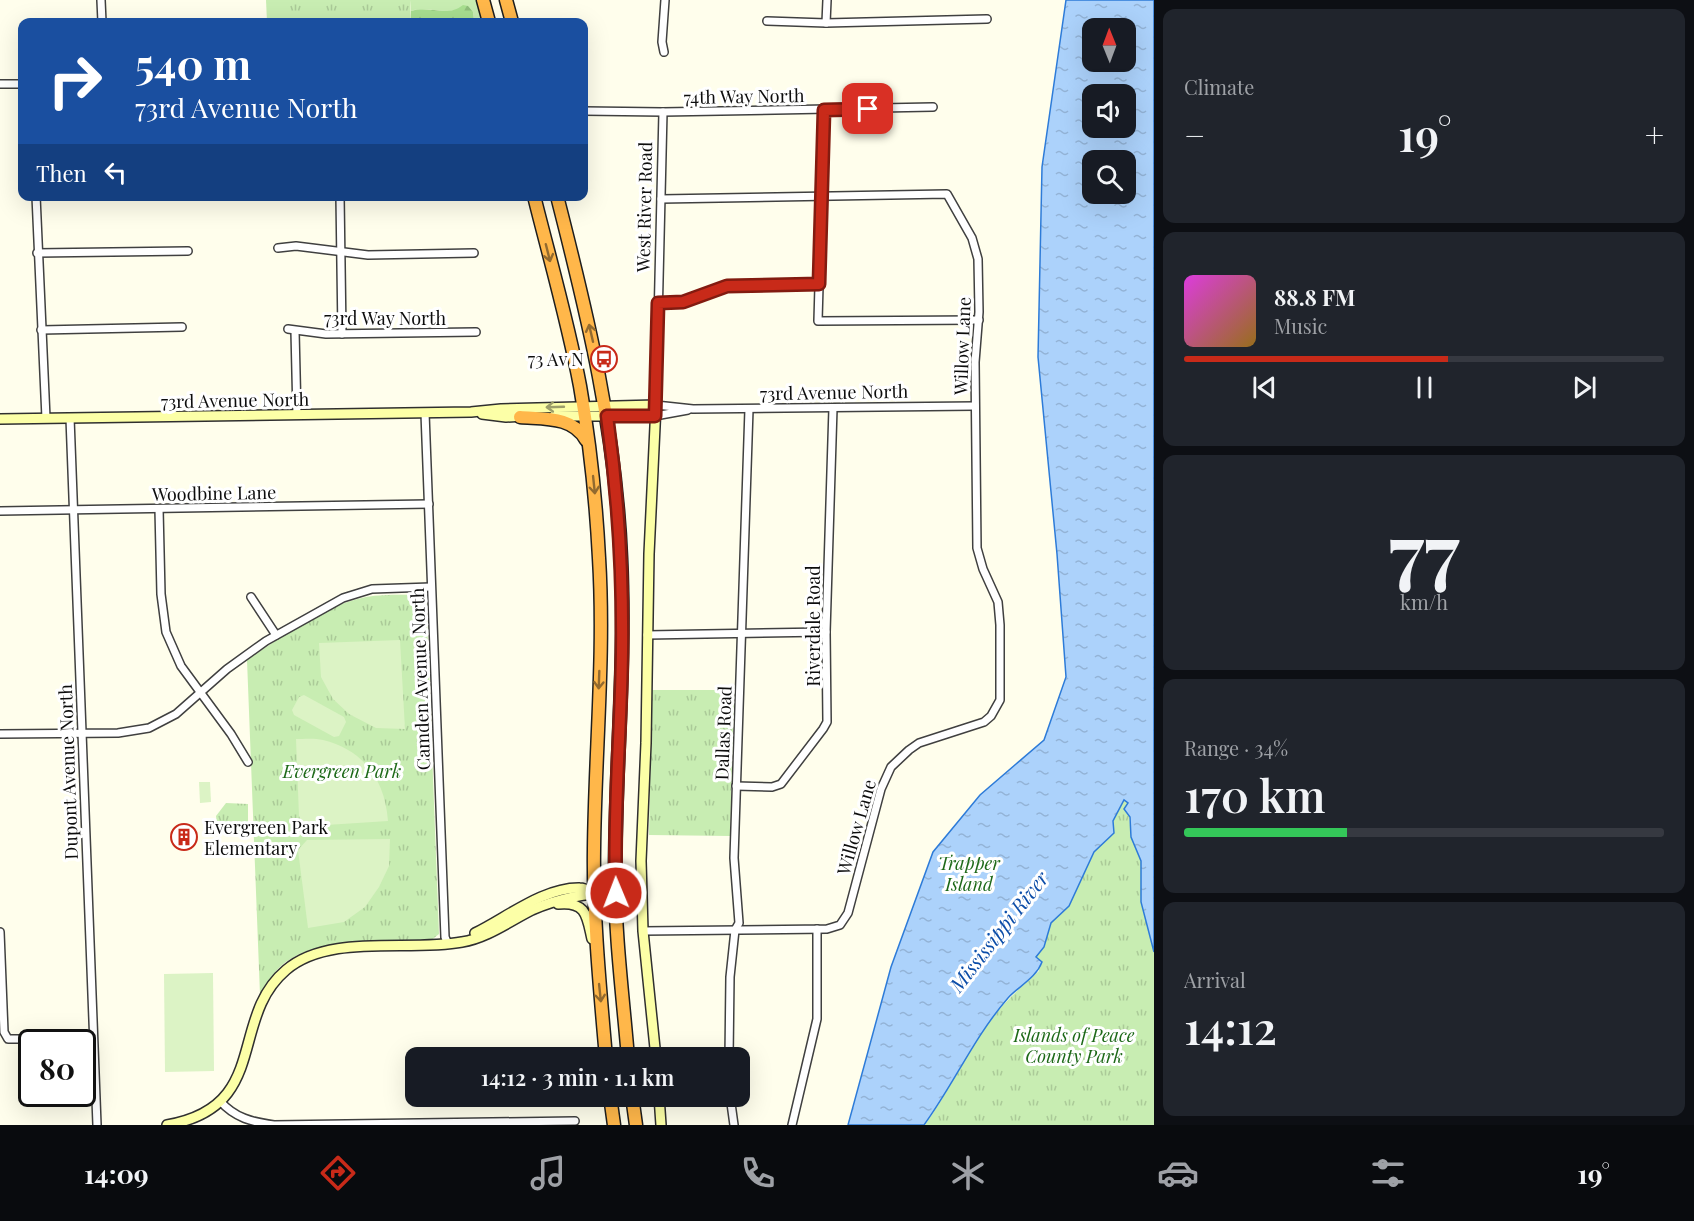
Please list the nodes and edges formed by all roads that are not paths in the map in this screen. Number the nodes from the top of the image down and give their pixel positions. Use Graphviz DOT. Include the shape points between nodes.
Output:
graph roads {
  1 [pos="101,0"];
  2 [pos="483,0"];
  3 [pos="506,0"];
  4 [pos="665,0"];
  5 [pos="827,0"];
  6 [pos="102,18"];
  7 [pos="488,18"];
  8 [pos="511,18"];
  9 [pos="987,19"];
  10 [pos="767,21"];
  11 [pos="826,23"];
  12 [pos="664,52"];
  13 [pos="0,84"];
  14 [pos="18,84"];
  15 [pos="933,107"];
  16 [pos="824,110"];
  17 [pos="588,111"];
  18 [pos="663,112"];
  19 [pos="822,195"];
  20 [pos="661,199"];
  21 [pos="36,201"];
  22 [pos="340,201"];
  23 [pos="535,201"];
  24 [pos="557,201"];
  25 [pos="278,248"];
  26 [pos="189,251"];
  27 [pos="341,252"];
  28 [pos="37,253"];
  29 [pos="474,253"];
  30 [pos="819,284"];
  31 [pos="658,303"];
  32 [pos="979,320"];
  33 [pos="182,327"];
  34 [pos="41,330"];
  35 [pos="476,332"];
  36 [pos="342,334"];
  37 [pos="656,405"];
  38 [pos="975,406"];
  39 [pos="833,408"];
  40 [pos="693,409"];
  41 [pos="748,409"];
  42 [pos="584,411"];
  43 [pos="606,411"];
  44 [pos="471,412"];
  45 [pos="425,413"];
  46 [pos="297,415"];
  47 [pos="655,416"];
  48 [pos="520,417"];
  49 [pos="46,418"];
  50 [pos="70,418"];
  51 [pos="0,419"];
  52 [pos="589,446"];
  53 [pos="429,504"];
  54 [pos="159,508"];
  55 [pos="73,510"];
  56 [pos="0,511"];
  57 [pos="431,587"];
  58 [pos="251,597"];
  59 [pos="826,632"];
  60 [pos="742,633"];
  61 [pos="276,635"];
  62 [pos="647,635"];
  63 [pos="200,693"];
  64 [pos="81,733"];
  65 [pos="0,734"];
  66 [pos="248,762"];
  67 [pos="736,786"];
  68 [pos="594,893"];
  69 [pos="616,893"];
  70 [pos="532,910"];
  71 [pos="817,929"];
  72 [pos="735,930"];
  73 [pos="643,931"];
  74 [pos="0,932"];
  75 [pos="448,944"];
  76 [pos="0,951"];
  77 [pos="597,959"];
  78 [pos="93,1029"];
  79 [pos="18,1039"];
  80 [pos="605,1047"];
  81 [pos="627,1047"];
  82 [pos="655,1047"];
  83 [pos="729,1047"];
  84 [pos="220,1101"];
  85 [pos="96,1104"];
  86 [pos="612,1107"];
  87 [pos="634,1107"];
  88 [pos="660,1107"];
  89 [pos="732,1107"];
  90 [pos="575,1121"];
  91 [pos="184,1123"];
  92 [pos="97,1125"];
  93 [pos="167,1125"];
  94 [pos="274,1125"];
  95 [pos="614,1125"];
  96 [pos="636,1125"];
  97 [pos="661,1125"];
  98 [pos="734,1125"];
  99 [pos="792,1125"];
  1 -- 6 [label="street"];
  2 -- 7 [label="highway"];
  3 -- 8 [label="highway"];
  4 -- 12 [label="street"];
  5 -- 11 [label="street"];
  9 -- 11 [label="street"];
  10 -- 11 [label="street"];
  13 -- 14 [label="street"];
  15 -- 16 [label="street, 74th Way North"];
  16 -- 18 [label="street, 74th Way North"];
  16 -- 19 [label="street"];
  17 -- 18 [label="street, 74th Way North"];
  18 -- 20 [label="street, West River Road"];
  19 -- 20 [label="street"];
  19 -- 30 [label="street"];
  19 -- 32 [label="street, Willow Lane" via="947,194 976,248"];
  20 -- 31 [label="street, West River Road"];
  21 -- 28 [label="street"];
  22 -- 27 [label="street"];
  23 -- 42 [label="highway, one-way"];
  43 -- 24 [label="highway, one-way" via="591,333"];
  25 -- 27 [label="street" via="296,246"];
  26 -- 28 [label="street"];
  27 -- 29 [label="street"];
  27 -- 36 [label="street"];
  28 -- 34 [label="street"];
  30 -- 31 [label="street" via="727,286 683,302"];
  30 -- 32 [label="street" via="818,321"];
  31 -- 37 [label="street, West River Road"];
  32 -- 38 [label="street, Willow Lane"];
  33 -- 34 [label="street"];
  34 -- 49 [label="street"];
  35 -- 36 [label="street, 73rd Way North"];
  36 -- 46 [label="street, 73rd Way North" via="292,330"];
  37 -- 40 [label="street, 73rd Avenue North"];
  37 -- 43 [label="street, 73rd Avenue North"];
  37 -- 47 [label="street, West River Road"];
  38 -- 39 [label="street, 73rd Avenue North"];
  38 -- 71 [label="street, Willow Lane" via="977,548 998,602 1000,700 984,722 919,743 891,767 881,789 848,913 840,925"];
  39 -- 41 [label="street, 73rd Avenue North"];
  39 -- 59 [label="street, Riverdale Road"];
  40 -- 41 [label="street, 73rd Avenue North"];
  40 -- 47 [label="street, 73rd Avenue North"];
  41 -- 60 [label="street, Dallas Road"];
  42 -- 43 [label="street, 73rd Avenue North"];
  42 -- 44 [label="street, 73rd Avenue North, one-way"];
  42 -- 48 [label="street, 73rd Avenue North"];
  42 -- 52 [label="highway"];
  43 -- 47 [label="street, 73rd Avenue North"];
  43 -- 69 [label="highway" via="617,493 622,588"];
  44 -- 45 [label="street, 73rd Avenue North"];
  44 -- 48 [label="street, 73rd Avenue North"];
  45 -- 46 [label="street, 73rd Avenue North"];
  45 -- 53 [label="street, Camden Avenue North"];
  46 -- 50 [label="street, 73rd Avenue North"];
  47 -- 62 [label="street, West River Road"];
  48 -- 52 [label="highway" via="570,424"];
  49 -- 50 [label="street, 73rd Avenue North"];
  49 -- 51 [label="street, 73rd Avenue North"];
  50 -- 55 [label="street, Dupont Avenue North"];
  52 -- 68 [label="highway, one-way" via="601,626"];
  53 -- 54 [label="street, Woodbine Lane"];
  53 -- 57 [label="street, Camden Avenue North"];
  54 -- 55 [label="street, Woodbine Lane"];
  54 -- 63 [label="street" via="166,632 181,666"];
  55 -- 56 [label="street, Woodbine Lane"];
  55 -- 64 [label="street, Dupont Avenue North"];
  57 -- 61 [label="street" via="357,592"];
  57 -- 75 [label="street, Camden Avenue North" via="444,934"];
  58 -- 61 [label="street"];
  59 -- 60 [label="street"];
  59 -- 67 [label="street, Riverdale Road" via="828,714 823,729 781,784"];
  60 -- 62 [label="street"];
  60 -- 67 [label="street, Dallas Road"];
  61 -- 63 [label="street"];
  62 -- 73 [label="street, West River Road"];
  63 -- 64 [label="street" via="176,714 149,728"];
  63 -- 66 [label="street"];
  64 -- 65 [label="street"];
  64 -- 78 [label="street, Dupont Avenue North"];
  67 -- 72 [label="street, Dallas Road" via="734,858 739,923"];
  68 -- 69 [label="street"];
  68 -- 70 [label="street"];
  68 -- 75 [label="street" via="581,888 560,891"];
  68 -- 77 [label="highway"];
  69 -- 81 [label="highway"];
  70 -- 75 [label="street" via="465,942"];
  70 -- 77 [label="street" via="566,903 583,910"];
  71 -- 72 [label="street, Willow Lane"];
  71 -- 99 [label="street" via="817,1019"];
  72 -- 73 [label="street, Willow Lane"];
  72 -- 83 [label="street, Dallas Road"];
  73 -- 82 [label="street, West River Road"];
  74 -- 76 [label="street"];
  75 -- 84 [label="street" via="342,947 296,962 277,979 261,1002 243,1065"];
  76 -- 79 [label="street" via="4,1032 8,1039"];
  77 -- 80 [label="highway, one-way"];
  84 -- 91 [label="street"];
  84 -- 94 [label="street" via="241,1118"];
  85 -- 92 [label="street, Dupont Avenue North"];
  86 -- 95 [label="highway"];
  87 -- 96 [label="highway"];
  88 -- 97 [label="street"];
  89 -- 98 [label="street"];
  90 -- 94 [label="street"];
  91 -- 93 [label="street"];
}
